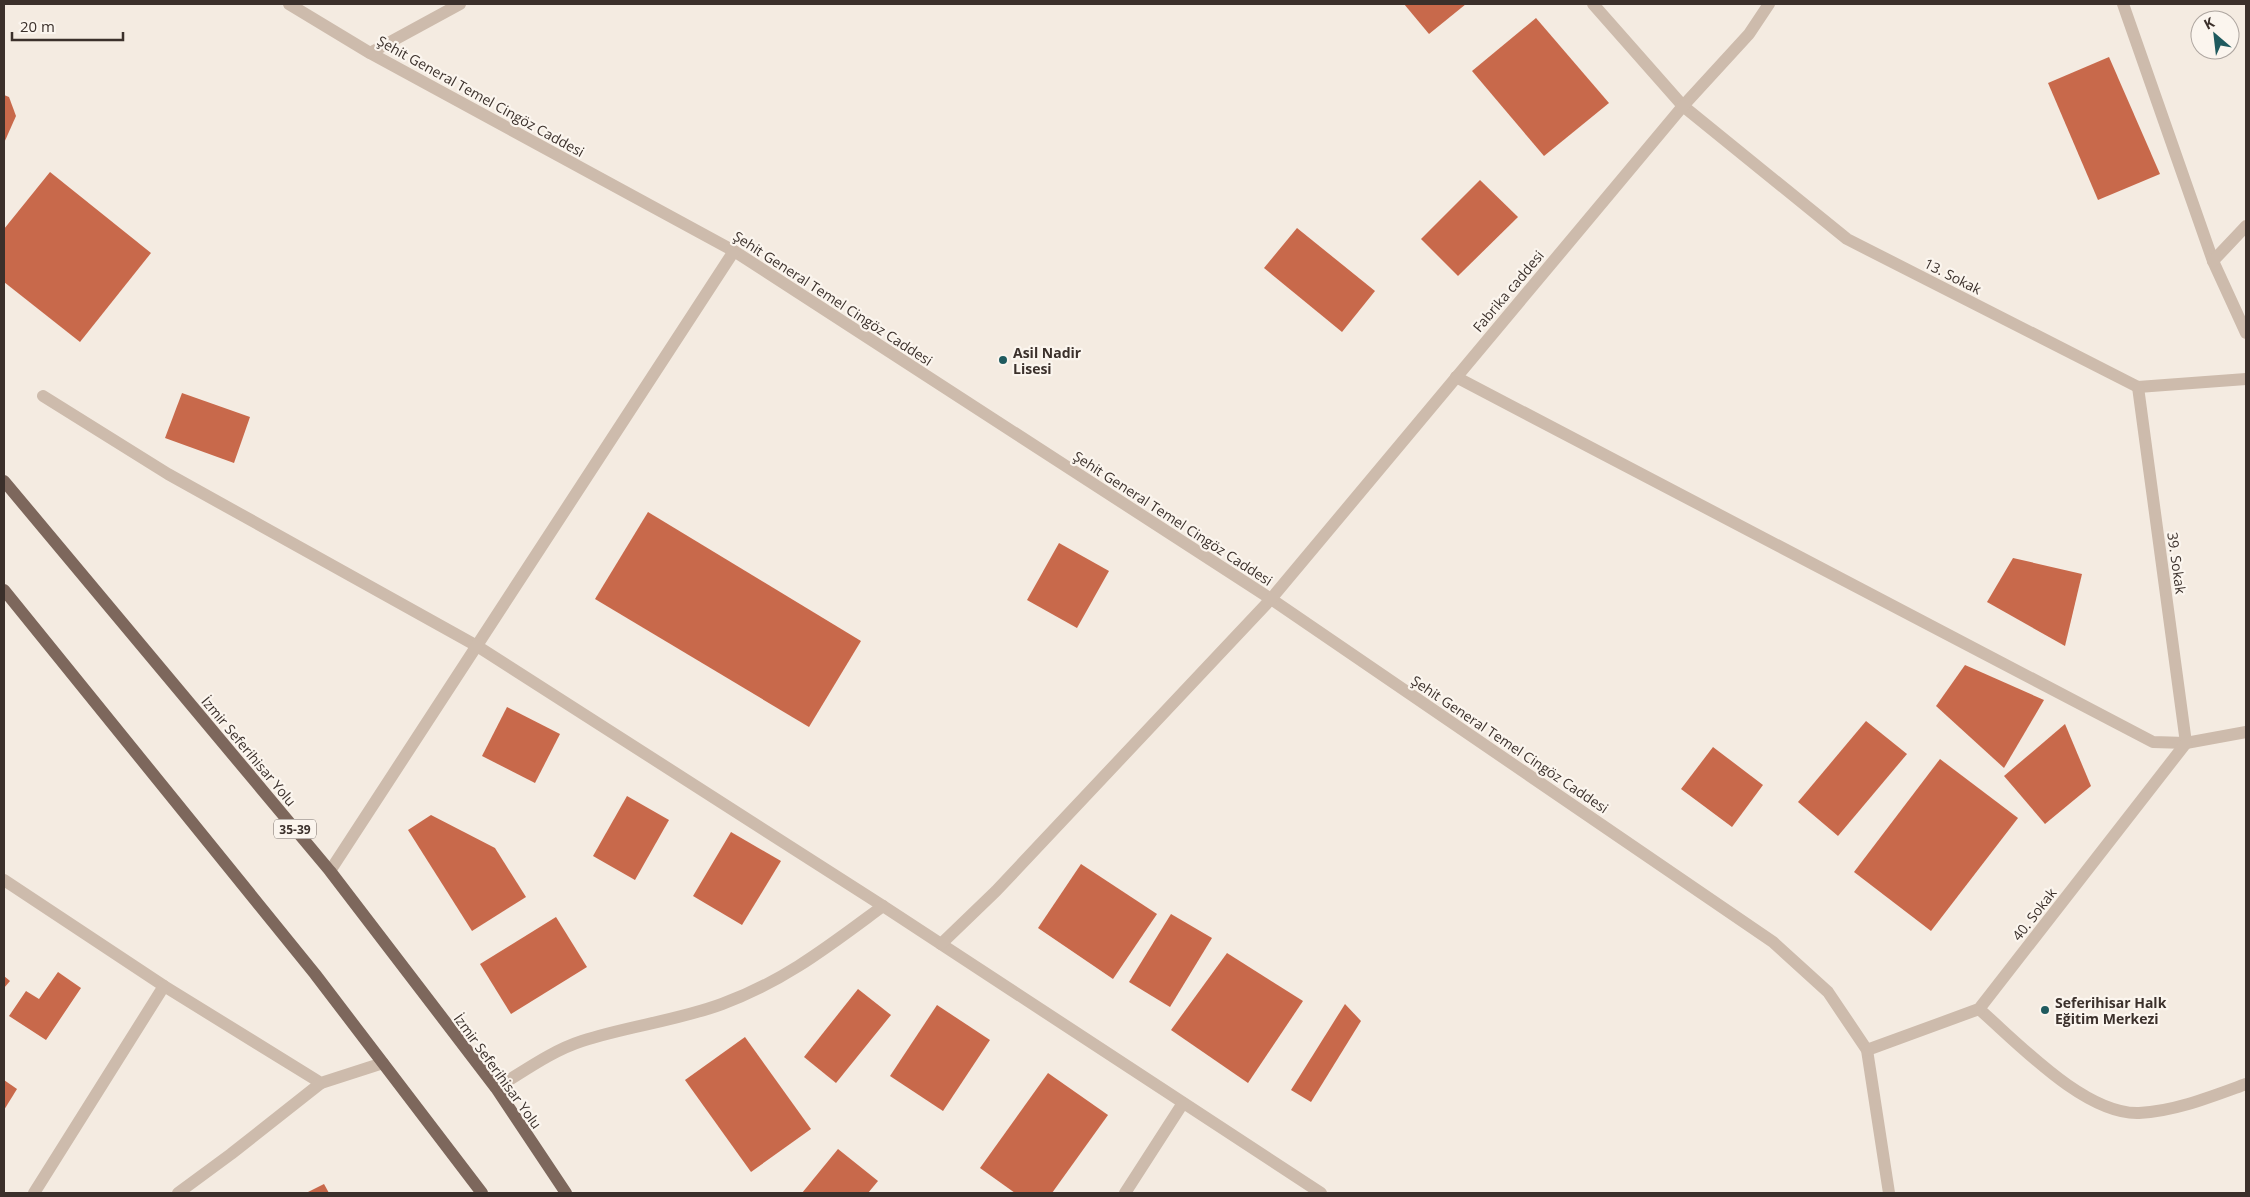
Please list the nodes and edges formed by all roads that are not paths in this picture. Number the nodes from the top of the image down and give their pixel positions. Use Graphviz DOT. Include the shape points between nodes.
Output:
graph roads {
  1 [pos="289,4"];
  2 [pos="460,4"];
  3 [pos="1593,4"];
  4 [pos="1769,4"];
  5 [pos="2123,4"];
  6 [pos="370,53"];
  7 [pos="1683,106"];
  8 [pos="2246,226"];
  9 [pos="734,251"];
  10 [pos="2213,261"];
  11 [pos="2246,333"];
  12 [pos="1456,377"];
  13 [pos="2246,379"];
  14 [pos="2138,387"];
  15 [pos="43,396"];
  16 [pos="4,481"];
  17 [pos="4,590"];
  18 [pos="1271,599"];
  19 [pos="477,646"];
  20 [pos="2246,732"];
  21 [pos="2186,743"];
  22 [pos="330,871"];
  23 [pos="4,880"];
  24 [pos="883,906"];
  25 [pos="941,944"];
  26 [pos="164,986"];
  27 [pos="1979,1009"];
  28 [pos="1866,1050"];
  29 [pos="383,1063"];
  30 [pos="321,1083"];
  31 [pos="2246,1084"];
  32 [pos="496,1088"];
  33 [pos="1183,1103"];
  34 [pos="34,1193"];
  35 [pos="178,1193"];
  36 [pos="482,1193"];
  37 [pos="566,1193"];
  38 [pos="1125,1193"];
  39 [pos="1321,1193"];
  40 [pos="1889,1193"];
  1 -- 6 [label="street, Şehit General Temel Cingöz Caddesi"];
  2 -- 6 [label="street"];
  3 -- 7 [label="street, 13. Sokak"];
  4 -- 7 [label="street, Fabrika caddesi" via="1749,34"];
  5 -- 10 [label="street"];
  6 -- 9 [label="street, Şehit General Temel Cingöz Caddesi"];
  7 -- 12 [label="street, Fabrika caddesi"];
  7 -- 14 [label="street, 13. Sokak" via="1847,239"];
  8 -- 10 [label="street"];
  9 -- 18 [label="street, Şehit General Temel Cingöz Caddesi"];
  9 -- 19 [label="street"];
  10 -- 11 [label="street"];
  12 -- 18 [label="street, Fabrika caddesi"];
  12 -- 21 [label="street" via="2153,742"];
  13 -- 14 [label="street"];
  14 -- 21 [label="street, 39. Sokak"];
  15 -- 19 [label="street" via="168,474"];
  16 -- 22 [label="main road, İzmir Seferihisar Yolu / 35-39"];
  17 -- 29 [label="main road" via="315,974"];
  18 -- 25 [label="street, Fabrika caddesi" via="996,891"];
  18 -- 28 [label="street, Şehit General Temel Cingöz Caddesi" via="1773,942 1828,992"];
  19 -- 22 [label="street"];
  19 -- 24 [label="street"];
  20 -- 21 [label="street"];
  21 -- 27 [label="street, 40. Sokak"];
  22 -- 32 [label="main road, İzmir Seferihisar Yolu / 35-39"];
  23 -- 26 [label="street"];
  24 -- 25 [label="street"];
  24 -- 32 [label="street" via="810,960 766,985 690,1015 581,1041"];
  25 -- 33 [label="street"];
  26 -- 30 [label="street"];
  26 -- 34 [label="street"];
  27 -- 28 [label="street"];
  27 -- 31 [label="street" via="2064,1082 2100,1105 2138,1113 2180,1106"];
  28 -- 40 [label="street, Şehit General Temel Cingöz Caddesi"];
  29 -- 30 [label="street"];
  29 -- 36 [label="main road"];
  30 -- 35 [label="street"];
  32 -- 37 [label="main road, İzmir Seferihisar Yolu / 35-39"];
  33 -- 38 [label="street"];
  33 -- 39 [label="street"];
}
